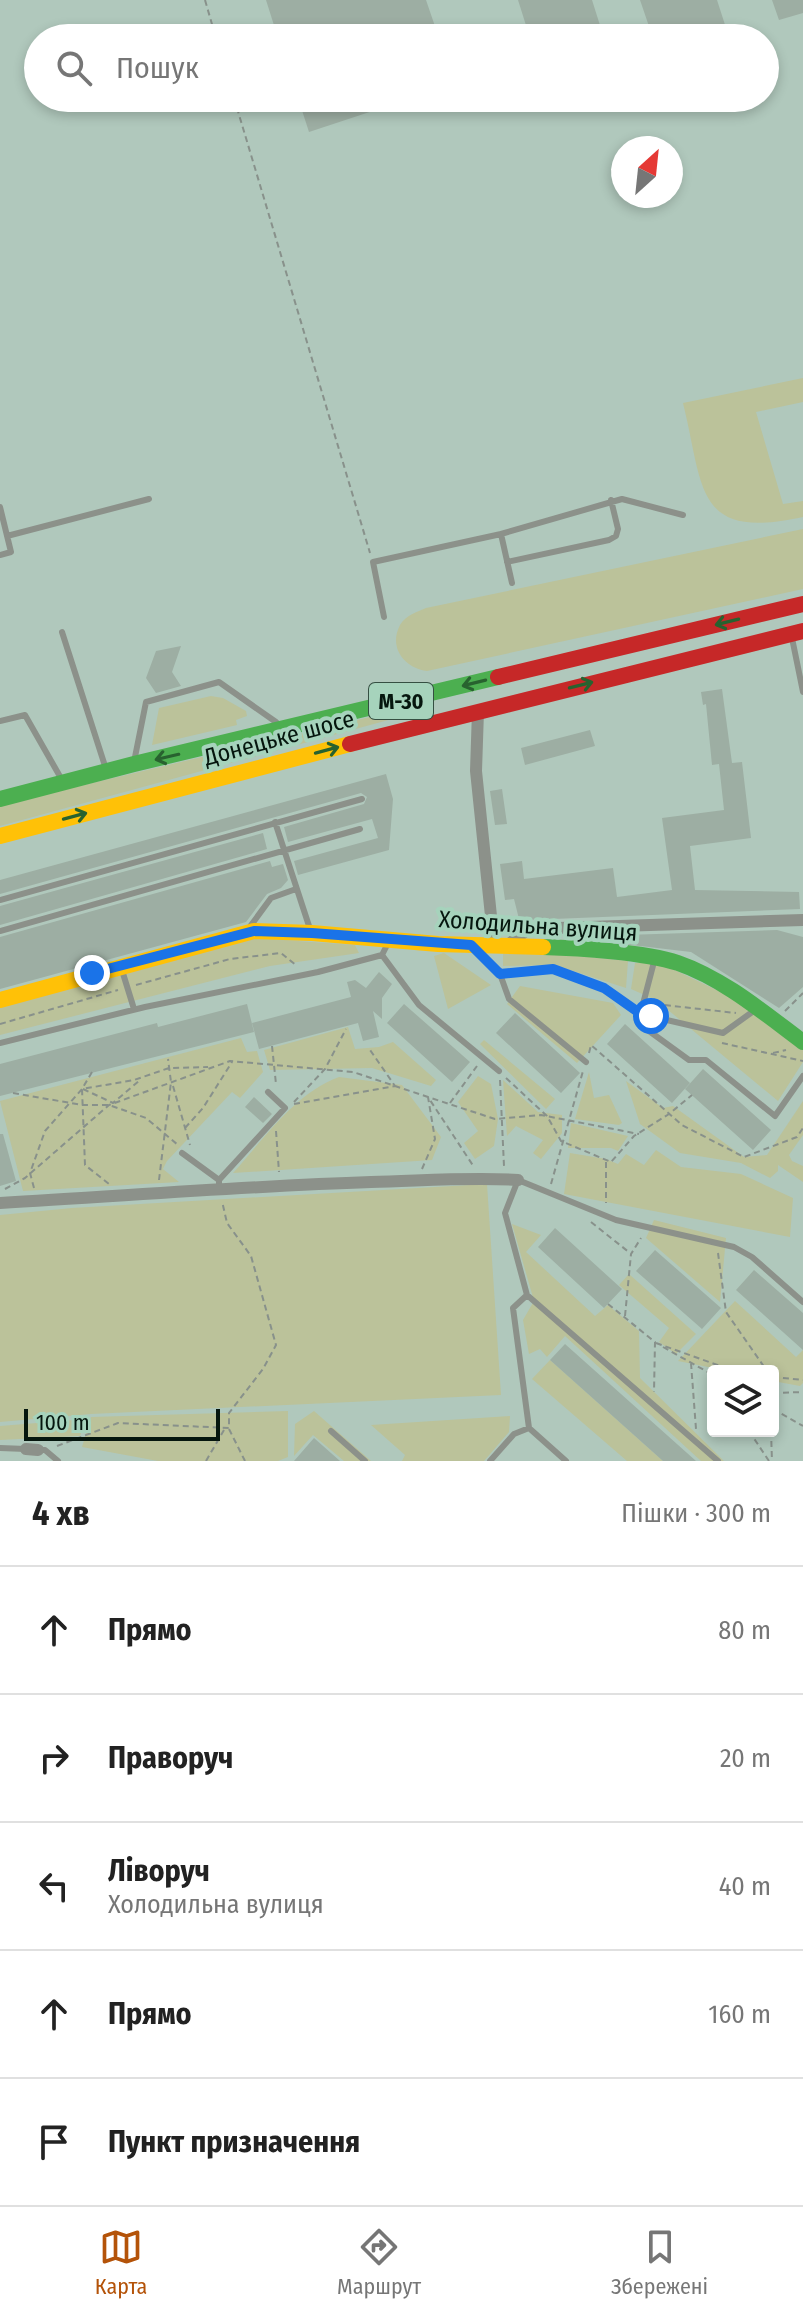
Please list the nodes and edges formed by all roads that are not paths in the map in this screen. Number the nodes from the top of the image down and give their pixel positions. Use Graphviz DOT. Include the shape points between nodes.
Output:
graph roads {
  1 [pos="149,499"];
  2 [pos="611,500"];
  3 [pos="0,507"];
  4 [pos="683,515"];
  5 [pos="501,534"];
  6 [pos="7,536"];
  7 [pos="0,555"];
  8 [pos="507,562"];
  9 [pos="512,583"];
  10 [pos="803,604"];
  11 [pos="384,617"];
  12 [pos="62,632"];
  13 [pos="797,633"];
  14 [pos="803,692"];
  15 [pos="478,711"];
  16 [pos="0,721"];
  17 [pos="285,729"];
  18 [pos="134,764"];
  19 [pos="106,772"];
  20 [pos="63,783"];
  21 [pos="0,799"];
  22 [pos="362,799"];
  23 [pos="275,822"];
  24 [pos="360,829"];
  25 [pos="0,836"];
  26 [pos="284,850"];
  27 [pos="296,889"];
  28 [pos="0,900"];
  29 [pos="803,920"];
  30 [pos="0,931"];
  31 [pos="312,933"];
  32 [pos="244,934"];
  33 [pos="389,939"];
  34 [pos="471,945"];
  35 [pos="501,945"];
  36 [pos="382,955"];
  37 [pos="656,958"];
  38 [pos="121,965"];
  39 [pos="500,974"];
  40 [pos="0,1000"];
  41 [pos="134,1009"];
  42 [pos="753,1012"];
  43 [pos="641,1014"];
  44 [pos="803,1042"];
  45 [pos="0,1043"];
  46 [pos="586,1062"];
  47 [pos="499,1071"];
  48 [pos="803,1076"];
  49 [pos="268,1092"];
  50 [pos="184,1152"];
  51 [pos="518,1180"];
  52 [pos="219,1185"];
  53 [pos="0,1203"];
  54 [pos="527,1295"];
  55 [pos="803,1302"];
  56 [pos="529,1428"];
  57 [pos="331,1431"];
  58 [pos="0,1448"];
  59 [pos="563,1458"];
  60 [pos="58,1461"];
  61 [pos="365,1461"];
  62 [pos="490,1461"];
  63 [pos="718,1461"];
  1 -- 6 [label="lane"];
  2 -- 4 [label="lane"];
  2 -- 5 [label="lane"];
  2 -- 8 [label="lane" via="616,536"];
  3 -- 6 [label="lane"];
  5 -- 8 [label="lane"];
  5 -- 11 [label="lane" via="373,562"];
  6 -- 7 [label="lane" via="11,552"];
  8 -- 9 [label="lane"];
  10 -- 17 [label="main road, Донецьке шосе / М-30, one-way"];
  12 -- 19 [label="lane"];
  13 -- 14 [label="lane"];
  15 -- 13 [label="main road, Донецьке шосе / М-30, one-way"];
  25 -- 15 [label="main road, Донецьке шосе / М-30, one-way"];
  15 -- 35 [label="street" via="476,771"];
  16 -- 20 [label="lane" via="25,715"];
  17 -- 18 [label="main road, Донецьке шосе / М-30, one-way"];
  17 -- 18 [label="lane" via="219,682 146,702"];
  18 -- 19 [label="main road, Донецьке шосе / М-30"];
  19 -- 20 [label="main road, Донецьке шосе / М-30"];
  20 -- 21 [label="main road, Донецьке шосе / М-30"];
  22 -- 23 [label="lane"];
  23 -- 26 [label="lane"];
  23 -- 28 [label="lane"];
  24 -- 26 [label="lane"];
  26 -- 27 [label="lane"];
  26 -- 30 [label="lane"];
  27 -- 31 [label="lane"];
  27 -- 32 [label="lane" via="271,898"];
  29 -- 35 [label="street" via="528,929"];
  31 -- 32 [label="main road, Холодильна вулиця"];
  31 -- 33 [label="main road, Холодильна вулиця"];
  32 -- 38 [label="main road, Холодильна вулиця"];
  33 -- 34 [label="main road, Холодильна вулиця"];
  33 -- 36 [label="lane"];
  34 -- 35 [label="main road, Холодильна вулиця"];
  34 -- 39 [label="lane"];
  35 -- 37 [label="main road, Холодильна вулиця"];
  36 -- 41 [label="lane"];
  36 -- 47 [label="lane" via="419,1005"];
  37 -- 42 [label="main road, Холодильна вулиця" via="680,964 738,994"];
  37 -- 43 [label="lane"];
  38 -- 40 [label="main road, Холодильна вулиця"];
  38 -- 41 [label="lane"];
  39 -- 43 [label="lane" via="553,969 604,988"];
  39 -- 46 [label="lane" via="509,999"];
  41 -- 45 [label="lane"];
  42 -- 43 [label="lane" via="723,1033"];
  42 -- 44 [label="main road, Холодильна вулиця"];
  43 -- 48 [label="lane" via="638,1023 689,1060 706,1060 775,1116"];
  49 -- 52 [label="lane" via="285,1108"];
  50 -- 52 [label="lane"];
  51 -- 52 [label="street"];
  51 -- 54 [label="lane" via="505,1213"];
  51 -- 55 [label="lane" via="647,1229 734,1247"];
  52 -- 53 [label="street" via="157,1195"];
  54 -- 56 [label="lane" via="513,1308"];
  54 -- 63 [label="lane"];
  56 -- 59 [label="lane"];
  56 -- 62 [label="lane" via="514,1434"];
  57 -- 61 [label="lane"];
  58 -- 60 [label="lane" via="36,1450"];
}
